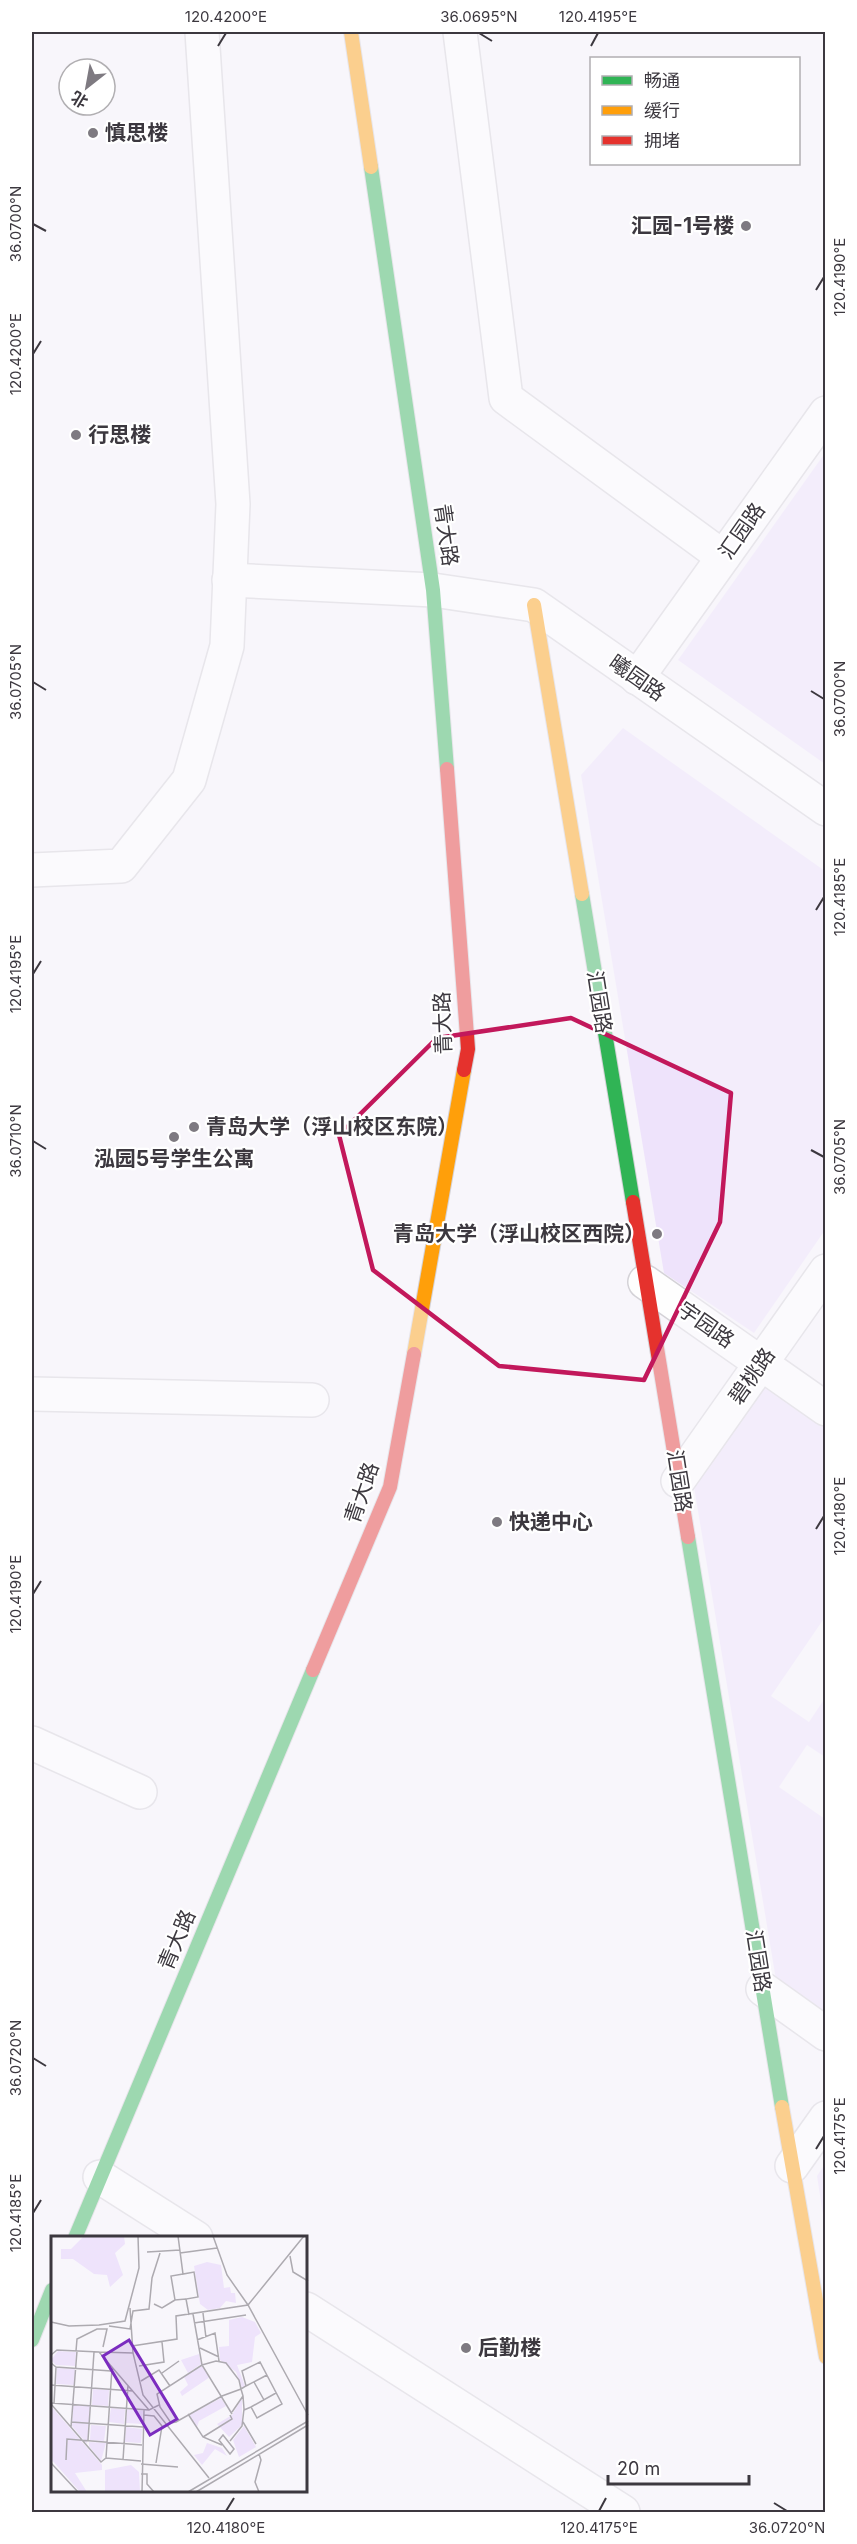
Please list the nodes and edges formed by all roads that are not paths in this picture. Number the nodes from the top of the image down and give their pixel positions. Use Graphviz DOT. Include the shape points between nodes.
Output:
graph roads {
  1 [pos="202,32"];
  2 [pos="351,32"];
  3 [pos="460,32"];
  4 [pos="825,413"];
  5 [pos="723,557"];
  6 [pos="229,580"];
  7 [pos="433,590"];
  8 [pos="534,605"];
  9 [pos="637,678"];
  10 [pos="825,809"];
  11 [pos="32,870"];
  12 [pos="825,1271"];
  13 [pos="645,1282"];
  14 [pos="761,1364"];
  15 [pos="32,1394"];
  16 [pos="312,1400"];
  17 [pos="825,1409"];
  18 [pos="678,1481"];
  19 [pos="32,1743"];
  20 [pos="140,1792"];
  21 [pos="763,1989"];
  22 [pos="825,2034"];
  23 [pos="825,2118"];
  24 [pos="792,2166"];
  25 [pos="100,2176"];
  26 [pos="76,2236"];
  27 [pos="193,2236"];
  28 [pos="51,2292"];
  29 [pos="308,2310"];
  30 [pos="32,2340"];
  31 [pos="825,2357"];
  32 [pos="623,2512"];
  1 -- 6 [label="street" via="233,504"];
  2 -- 7 [label="street, 青大路"];
  3 -- 5 [label="street" via="506,398"];
  4 -- 5 [label="street, 汇园路"];
  5 -- 9 [label="street, 汇园路"];
  6 -- 7 [label="street, 曦园路"];
  6 -- 11 [label="street" via="227,646 189,780 121,866"];
  7 -- 8 [label="street, 曦园路"];
  7 -- 25 [label="street, 青大路" via="468,1049 390,1488"];
  8 -- 9 [label="street, 曦园路"];
  8 -- 13 [label="street, 汇园路"];
  9 -- 10 [label="street, 曦园路"];
  12 -- 14 [label="street, 碧桃路"];
  13 -- 14 [label="street, 宇园路"];
  13 -- 18 [label="street, 汇园路"];
  14 -- 17 [label="street, 宇园路"];
  14 -- 18 [label="street, 碧桃路"];
  15 -- 16 [label="street"];
  18 -- 21 [label="street, 汇园路"];
  19 -- 20 [label="street"];
  21 -- 22 [label="street"];
  21 -- 24 [label="street, 汇园路"];
  23 -- 24 [label="street"];
  24 -- 31 [label="street, 汇园路"];
  25 -- 26 [label="street, 青大路"];
  25 -- 27 [label="street"];
  28 -- 30 [label="street"];
  29 -- 32 [label="street"];
}
